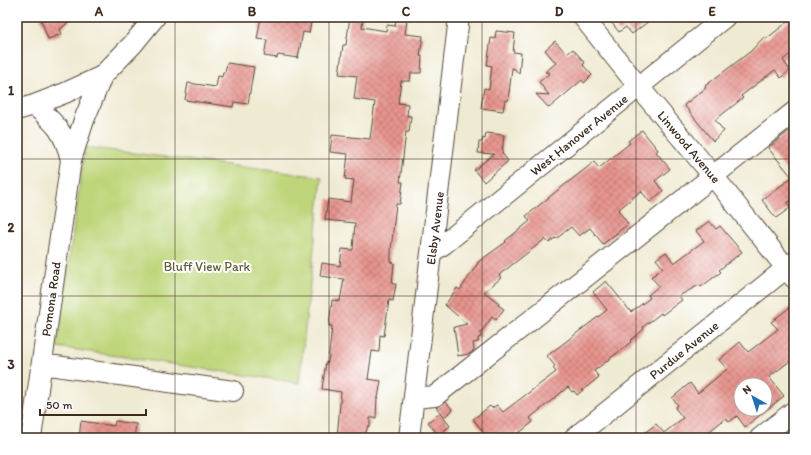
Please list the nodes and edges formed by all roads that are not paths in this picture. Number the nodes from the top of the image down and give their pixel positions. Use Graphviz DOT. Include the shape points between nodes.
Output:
graph roads {
  1 [pos="155,17"];
  2 [pos="460,17"];
  3 [pos="582,17"];
  4 [pos="725,17"];
  5 [pos="102,76"];
  6 [pos="638,86"];
  7 [pos="26,107"];
  8 [pos="794,112"];
  9 [pos="71,160"];
  10 [pos="714,177"];
  11 [pos="432,252"];
  12 [pos="791,269"];
  13 [pos="42,365"];
  14 [pos="233,391"];
  15 [pos="414,398"];
  16 [pos="794,411"];
  17 [pos="31,438"];
  18 [pos="409,438"];
  19 [pos="574,438"];
  20 [pos="760,438"];
  1 -- 5 [label="street"];
  2 -- 11 [label="street, Elsby Avenue"];
  3 -- 6 [label="street, Linwood Avenue"];
  4 -- 6 [label="street, West Hanover Avenue"];
  5 -- 7 [label="street"];
  5 -- 9 [label="street, Pomona Road"];
  6 -- 10 [label="street, Linwood Avenue"];
  6 -- 11 [label="street, West Hanover Avenue"];
  7 -- 9 [label="street, Pomona Road" via="55,123 67,143"];
  8 -- 10 [label="street"];
  9 -- 13 [label="street, Pomona Road"];
  10 -- 12 [label="street, Linwood Avenue"];
  10 -- 15 [label="street" via="435,396"];
  11 -- 15 [label="street, Elsby Avenue"];
  12 -- 19 [label="street, Purdue Avenue"];
  13 -- 14 [label="street"];
  13 -- 17 [label="street, Pomona Road"];
  15 -- 18 [label="street, Elsby Avenue"];
  16 -- 20 [label="street"];
}
